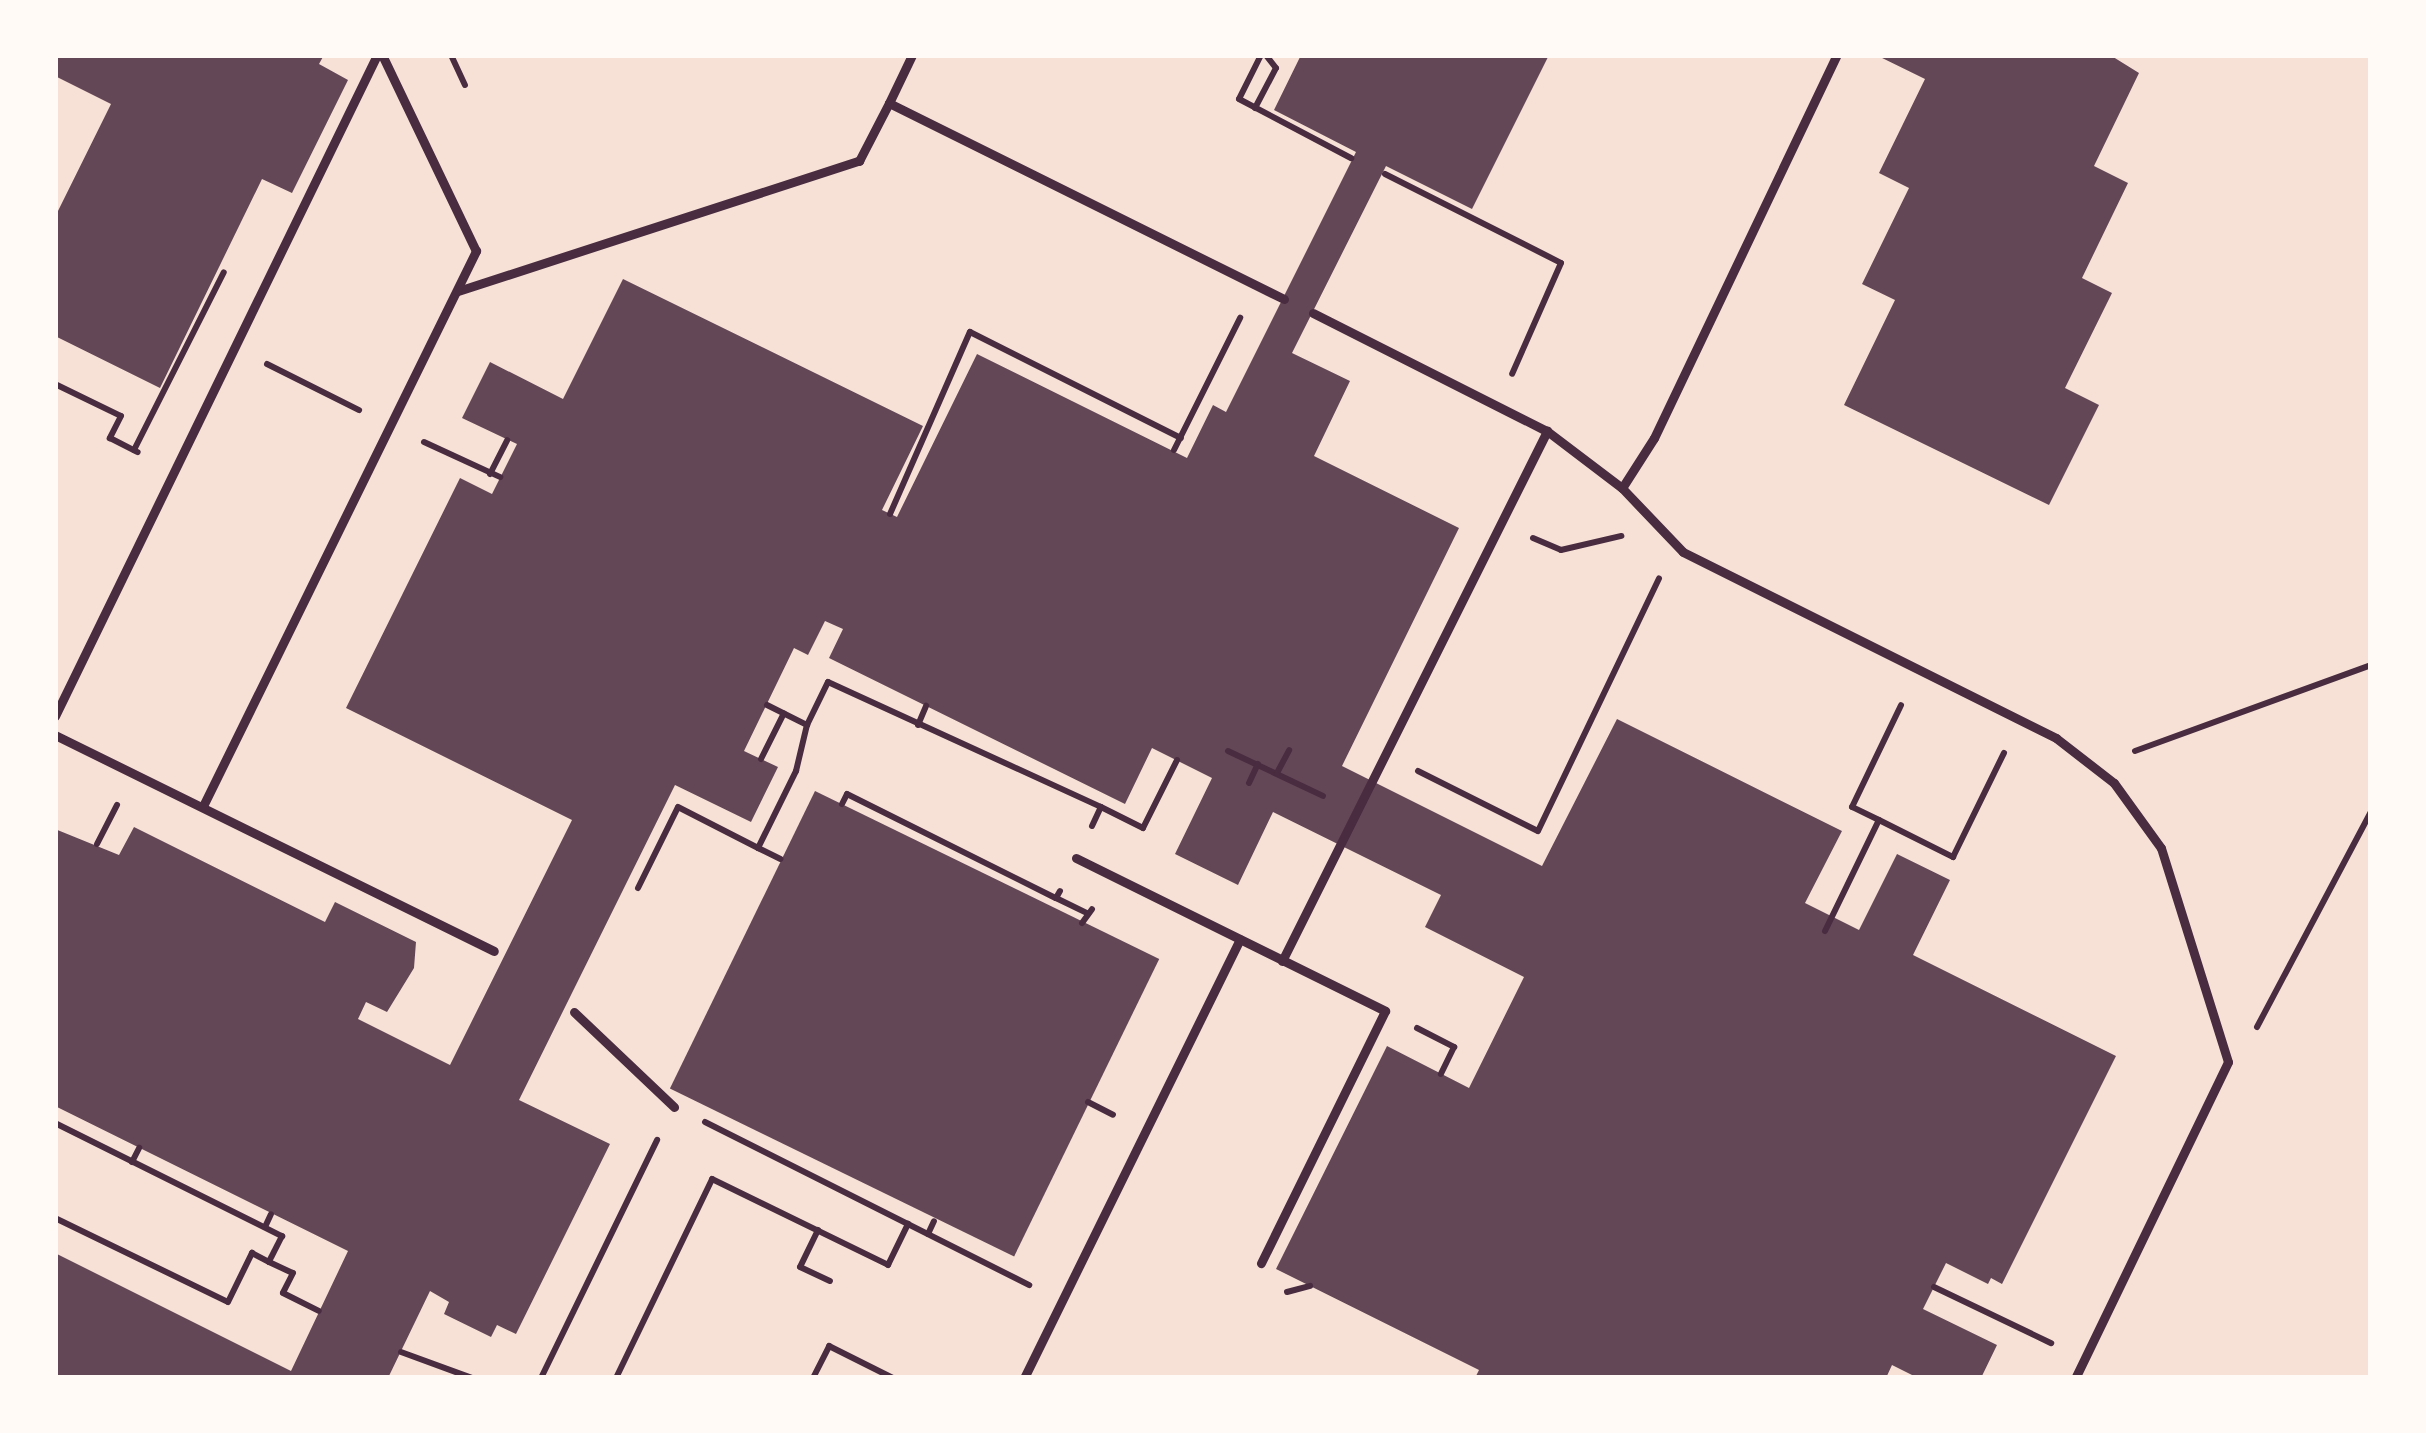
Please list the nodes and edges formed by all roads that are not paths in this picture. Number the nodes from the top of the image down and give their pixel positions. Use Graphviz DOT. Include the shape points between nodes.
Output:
graph roads {
  1 [pos="380,55"];
  2 [pos="912,55"];
  3 [pos="1837,55"];
  4 [pos="888,102"];
  5 [pos="458,291"];
  6 [pos="1284,299"];
  7 [pos="1313,313"];
  8 [pos="1547,431"];
  9 [pos="1622,488"];
  10 [pos="55,716"];
  11 [pos="55,735"];
  12 [pos="203,806"];
  13 [pos="1076,858"];
  14 [pos="1240,939"];
  15 [pos="494,951"];
  16 [pos="1282,961"];
  17 [pos="574,1012"];
  18 [pos="674,1107"];
  19 [pos="1261,1263"];
  20 [pos="1024,1378"];
  21 [pos="2074,1378"];
  1 -- 5 [label="street" via="476,251"];
  1 -- 10 [label="street"];
  2 -- 4 [label="street"];
  3 -- 9 [label="street" via="1654,438"];
  4 -- 5 [label="street" via="859,160"];
  4 -- 6 [label="street"];
  5 -- 12 [label="street"];
  7 -- 8 [label="street"];
  8 -- 9 [label="street"];
  8 -- 16 [label="street"];
  9 -- 21 [label="street" via="1676,544 2096,765 2161,848 2228,1062"];
  11 -- 12 [label="street"];
  12 -- 15 [label="street"];
  13 -- 14 [label="street"];
  14 -- 16 [label="street"];
  14 -- 20 [label="street"];
  16 -- 19 [label="street" via="1385,1011"];
  17 -- 18 [label="street"];
}
